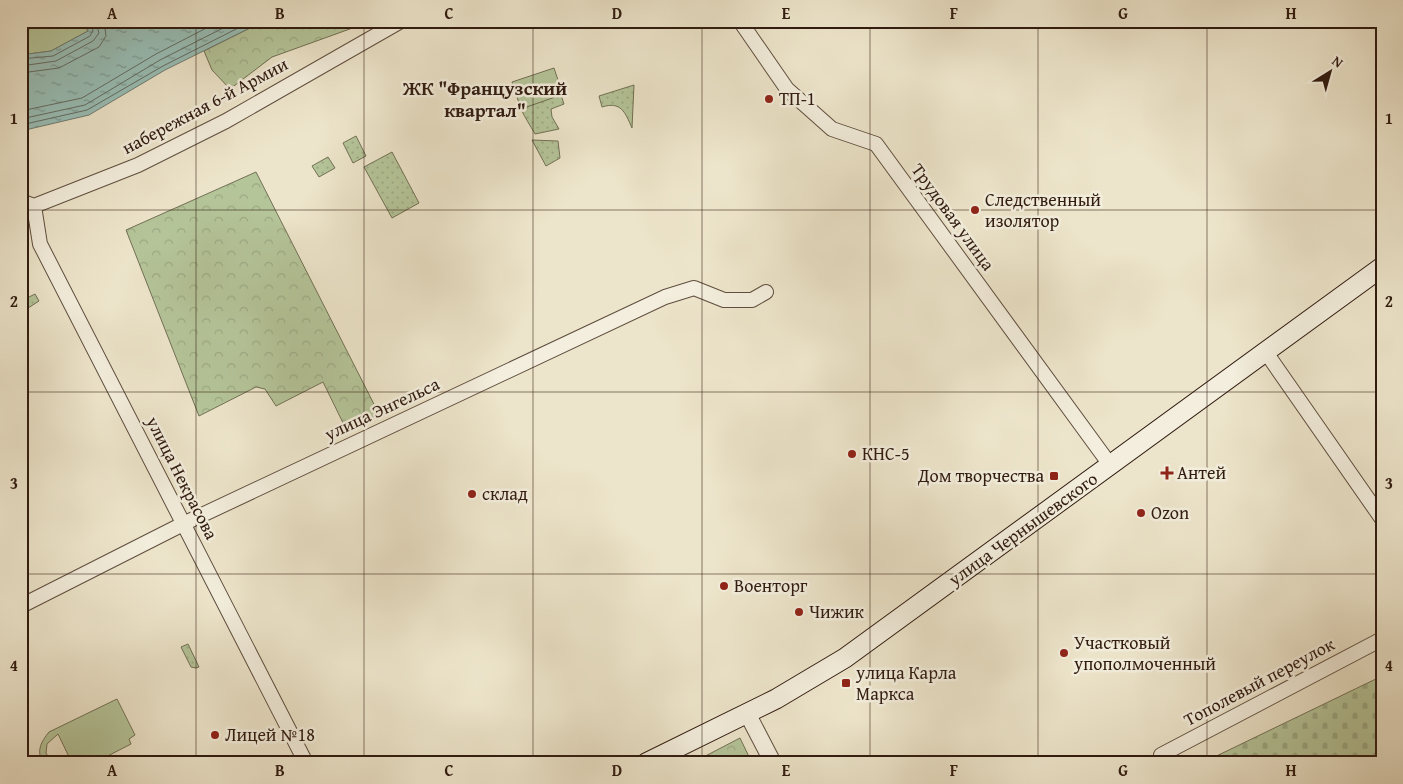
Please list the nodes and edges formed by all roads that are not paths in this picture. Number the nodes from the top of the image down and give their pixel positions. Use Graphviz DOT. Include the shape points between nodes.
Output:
graph roads {
  1 [pos="401,21"];
  2 [pos="740,21"];
  3 [pos="28,204"];
  4 [pos="1382,267"];
  5 [pos="766,292"];
  6 [pos="1265,351"];
  7 [pos="1111,466"];
  8 [pos="1382,518"];
  9 [pos="185,523"];
  10 [pos="21,606"];
  11 [pos="1382,640"];
  12 [pos="747,713"];
  13 [pos="306,763"];
  14 [pos="646,763"];
  15 [pos="773,763"];
  16 [pos="1164,763"];
  1 -- 3 [label="street, набережная 6-й Армии" via="217,125 138,165"];
  2 -- 7 [label="street, Трудовая улица" via="792,94 832,129 876,144"];
  3 -- 9 [label="street, улица Некрасова" via="40,244"];
  4 -- 6 [label="main road, улица Чернышевского"];
  5 -- 9 [label="street, улица Энгельса" via="752,300 724,300 694,288 664,297"];
  6 -- 7 [label="main road, улица Чернышевского"];
  6 -- 8 [label="street"];
  7 -- 12 [label="main road, улица Чернышевского" via="845,658"];
  9 -- 10 [label="street, улица Энгельса"];
  9 -- 13 [label="street, улица Некрасова"];
  11 -- 16 [label="street, Тополевый переулок" via="1161,755"];
  12 -- 14 [label="main road, улица Чернышевского"];
  12 -- 15 [label="street"];
}
